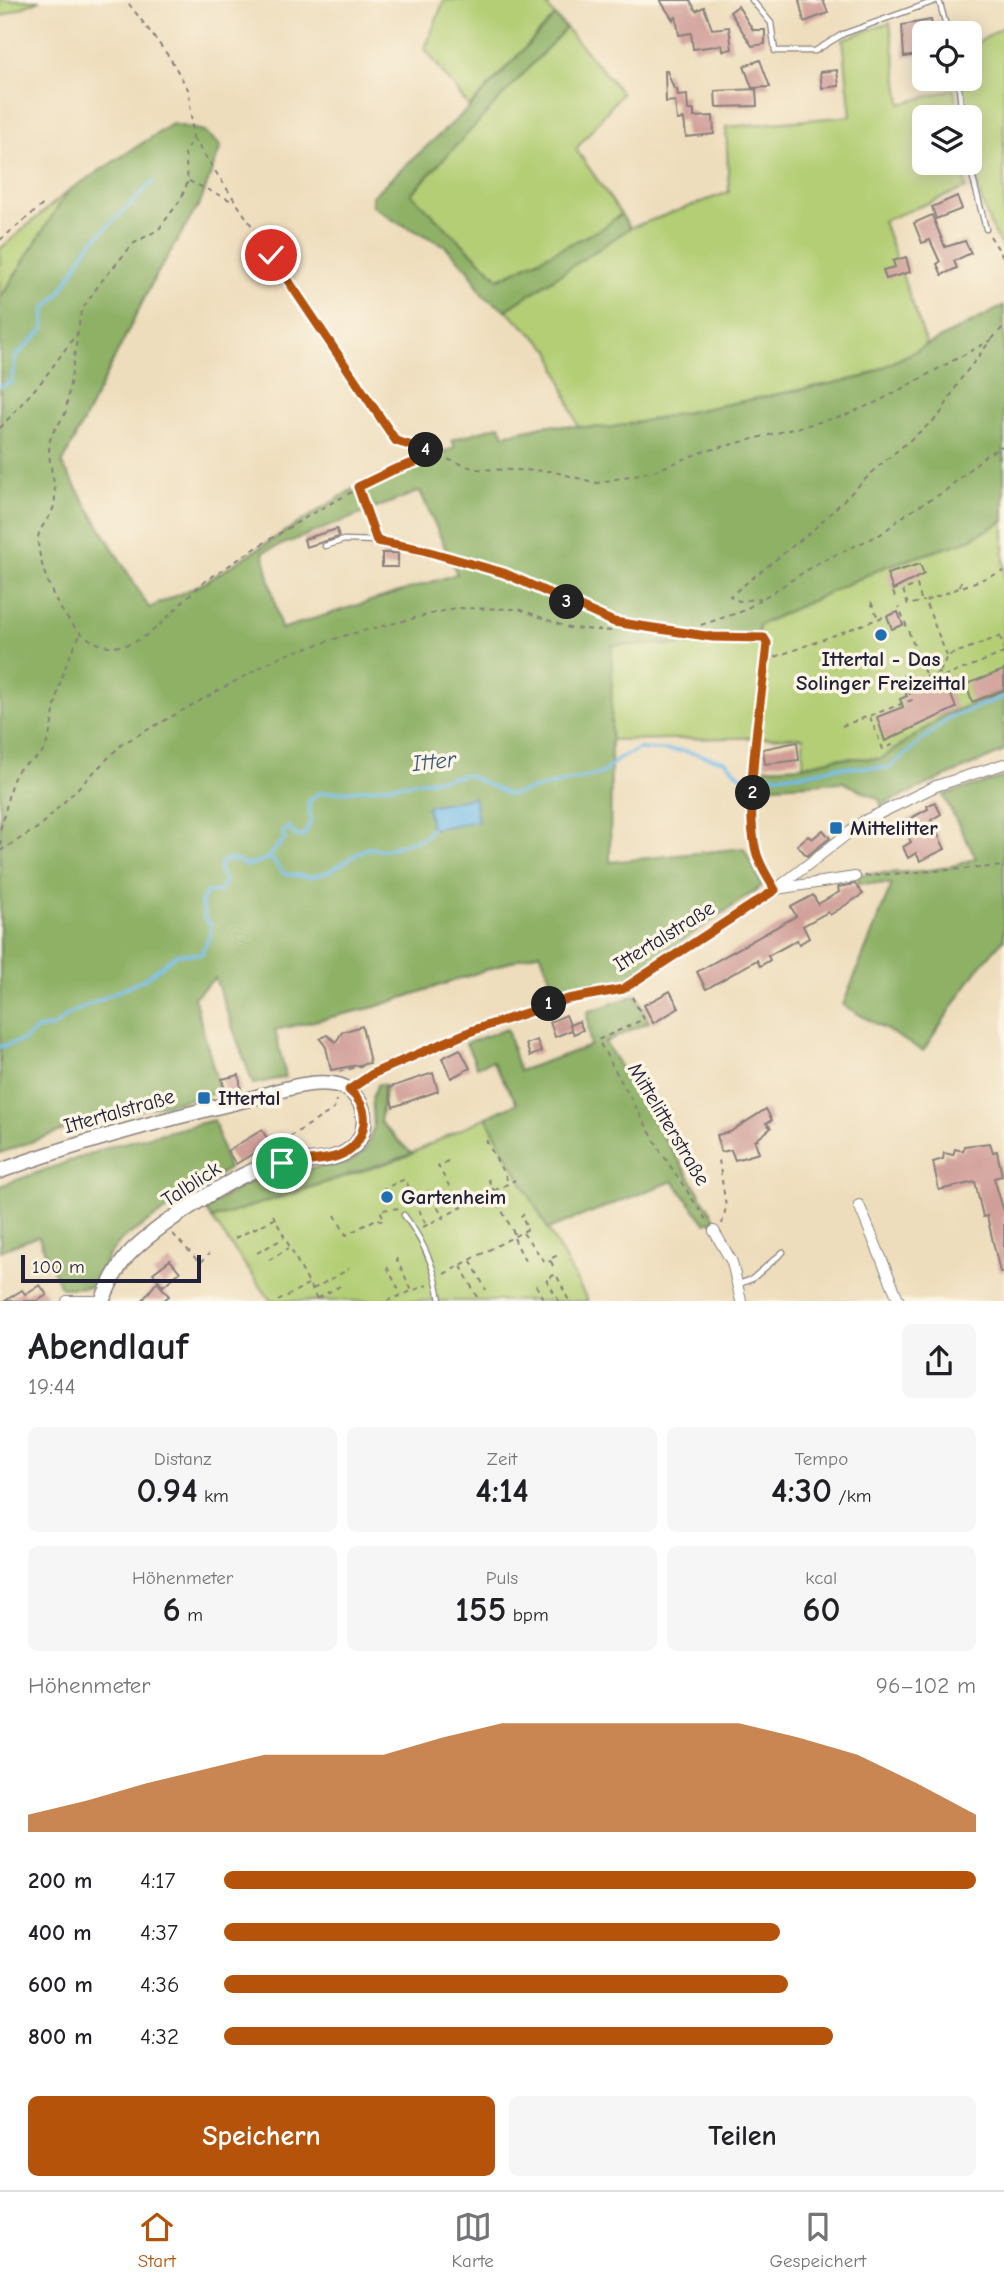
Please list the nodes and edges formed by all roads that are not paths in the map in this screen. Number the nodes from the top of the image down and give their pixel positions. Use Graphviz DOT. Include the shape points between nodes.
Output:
graph roads {
  1 [pos="752,0"];
  2 [pos="938,0"];
  3 [pos="944,21"];
  4 [pos="972,175"];
  5 [pos="986,229"];
  6 [pos="325,546"];
  7 [pos="1004,764"];
  8 [pos="855,877"];
  9 [pos="775,890"];
  10 [pos="349,1090"];
  11 [pos="0,1171"];
  12 [pos="859,1205"];
  13 [pos="404,1215"];
  14 [pos="715,1231"];
  15 [pos="783,1252"];
  16 [pos="739,1284"];
  17 [pos="68,1301"];
  18 [pos="100,1301"];
  19 [pos="440,1301"];
  20 [pos="741,1301"];
  21 [pos="899,1301"];
  1 -- 2 [label="lane" via="771,23 775,51 815,51 843,34"];
  2 -- 3 [label="lane"];
  4 -- 5 [label="lane"];
  6 -- 9 [label="lane" via="344,540 377,541 419,549 504,573 614,622 713,637 764,638 753,788 755,848"];
  7 -- 9 [label="street, Ittertalstraße" via="936,786 864,821"];
  8 -- 9 [label="street"];
  9 -- 10 [label="street, Ittertalstraße" via="623,989 568,999 474,1030 374,1073"];
  10 -- 11 [label="main road, Ittertalstraße" via="322,1083 177,1116 97,1137"];
  10 -- 18 [label="main road, Talblick" via="365,1117 354,1147 340,1156 252,1172 166,1225 129,1254"];
  12 -- 21 [label="street"];
  13 -- 19 [label="lane" via="416,1230 437,1279"];
  14 -- 16 [label="street"];
  15 -- 16 [label="lane" via="752,1279"];
  16 -- 20 [label="street"];
  17 -- 18 [label="street"];
}
